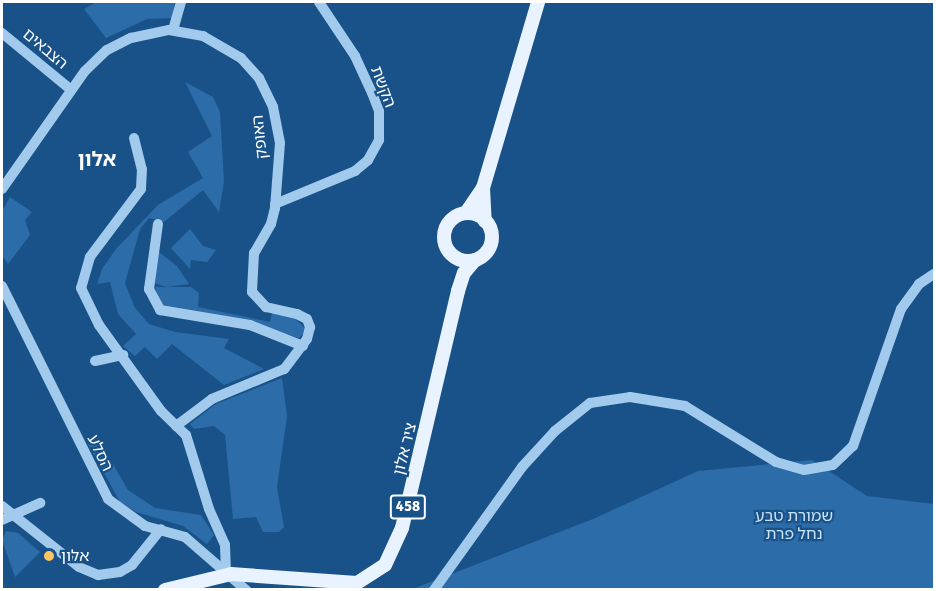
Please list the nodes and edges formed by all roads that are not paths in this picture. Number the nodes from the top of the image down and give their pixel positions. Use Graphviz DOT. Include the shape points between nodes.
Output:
graph roads {
  1 [pos="181,2"];
  2 [pos="319,2"];
  3 [pos="538,2"];
  4 [pos="173,30"];
  5 [pos="2,33"];
  6 [pos="70,89"];
  7 [pos="134,138"];
  8 [pos="483,188"];
  9 [pos="2,189"];
  10 [pos="275,204"];
  11 [pos="466,213"];
  12 [pos="486,221"];
  13 [pos="158,224"];
  14 [pos="450,254"];
  15 [pos="475,260"];
  16 [pos="934,274"];
  17 [pos="2,286"];
  18 [pos="458,291"];
  19 [pos="303,346"];
  20 [pos="123,355"];
  21 [pos="95,361"];
  22 [pos="176,426"];
  23 [pos="40,503"];
  24 [pos="2,506"];
  25 [pos="6,518"];
  26 [pos="161,529"];
  27 [pos="229,572"];
  28 [pos="165,590"];
  29 [pos="246,590"];
  30 [pos="434,590"];
  1 -- 4 [label="street"];
  2 -- 10 [label="street, הקשת" via="355,56 372,93 378,111 379,140 368,160 355,171"];
  3 -- 8 [label="main road"];
  4 -- 6 [label="street, האופק" via="145,34 119,44 97,59"];
  4 -- 10 [label="street, האופק" via="203,36 224,46 251,67 264,85 279,135"];
  5 -- 6 [label="street, הצבאים"];
  6 -- 9 [label="street, האופק"];
  7 -- 20 [label="street" via="141,189 90,257 81,288 89,309"];
  8 -- 11 [label="main road"];
  8 -- 12 [label="main road"];
  10 -- 19 [label="street, האופק" via="271,224 254,253 252,292 266,307 306,319 310,327"];
  11 -- 12 [label="main road"];
  11 -- 14 [label="main road" via="456,216 445,229 445,245"];
  12 -- 15 [label="main road" via="491,230 490,246"];
  13 -- 19 [label="street" via="149,289 160,310 250,325"];
  14 -- 15 [label="main road" via="465,261"];
  14 -- 18 [label="main road, ציר אלון / 458"];
  15 -- 18 [label="main road, ציר אלון / 458" via="464,273"];
  16 -- 30 [label="street" via="919,284 901,309 855,440 833,465 804,470 776,462 685,406 630,397 590,403 555,430 522,467"];
  17 -- 26 [label="street, הסלע" via="101,489 133,520"];
  18 -- 27 [label="main road, ציר אלון / 458" via="402,528 385,566 357,583"];
  19 -- 22 [label="street" via="284,369 213,399"];
  20 -- 21 [label="street"];
  20 -- 22 [label="street"];
  22 -- 27 [label="street" via="186,435 196,459 209,509 225,545"];
  23 -- 25 [label="street"];
  24 -- 25 [label="street"];
  25 -- 26 [label="street" via="79,567 98,575 120,572 132,565"];
  26 -- 27 [label="street, הסלע" via="185,537"];
  27 -- 28 [label="main road, ציר אלון / 458"];
  27 -- 29 [label="street, הסלע"];
}
